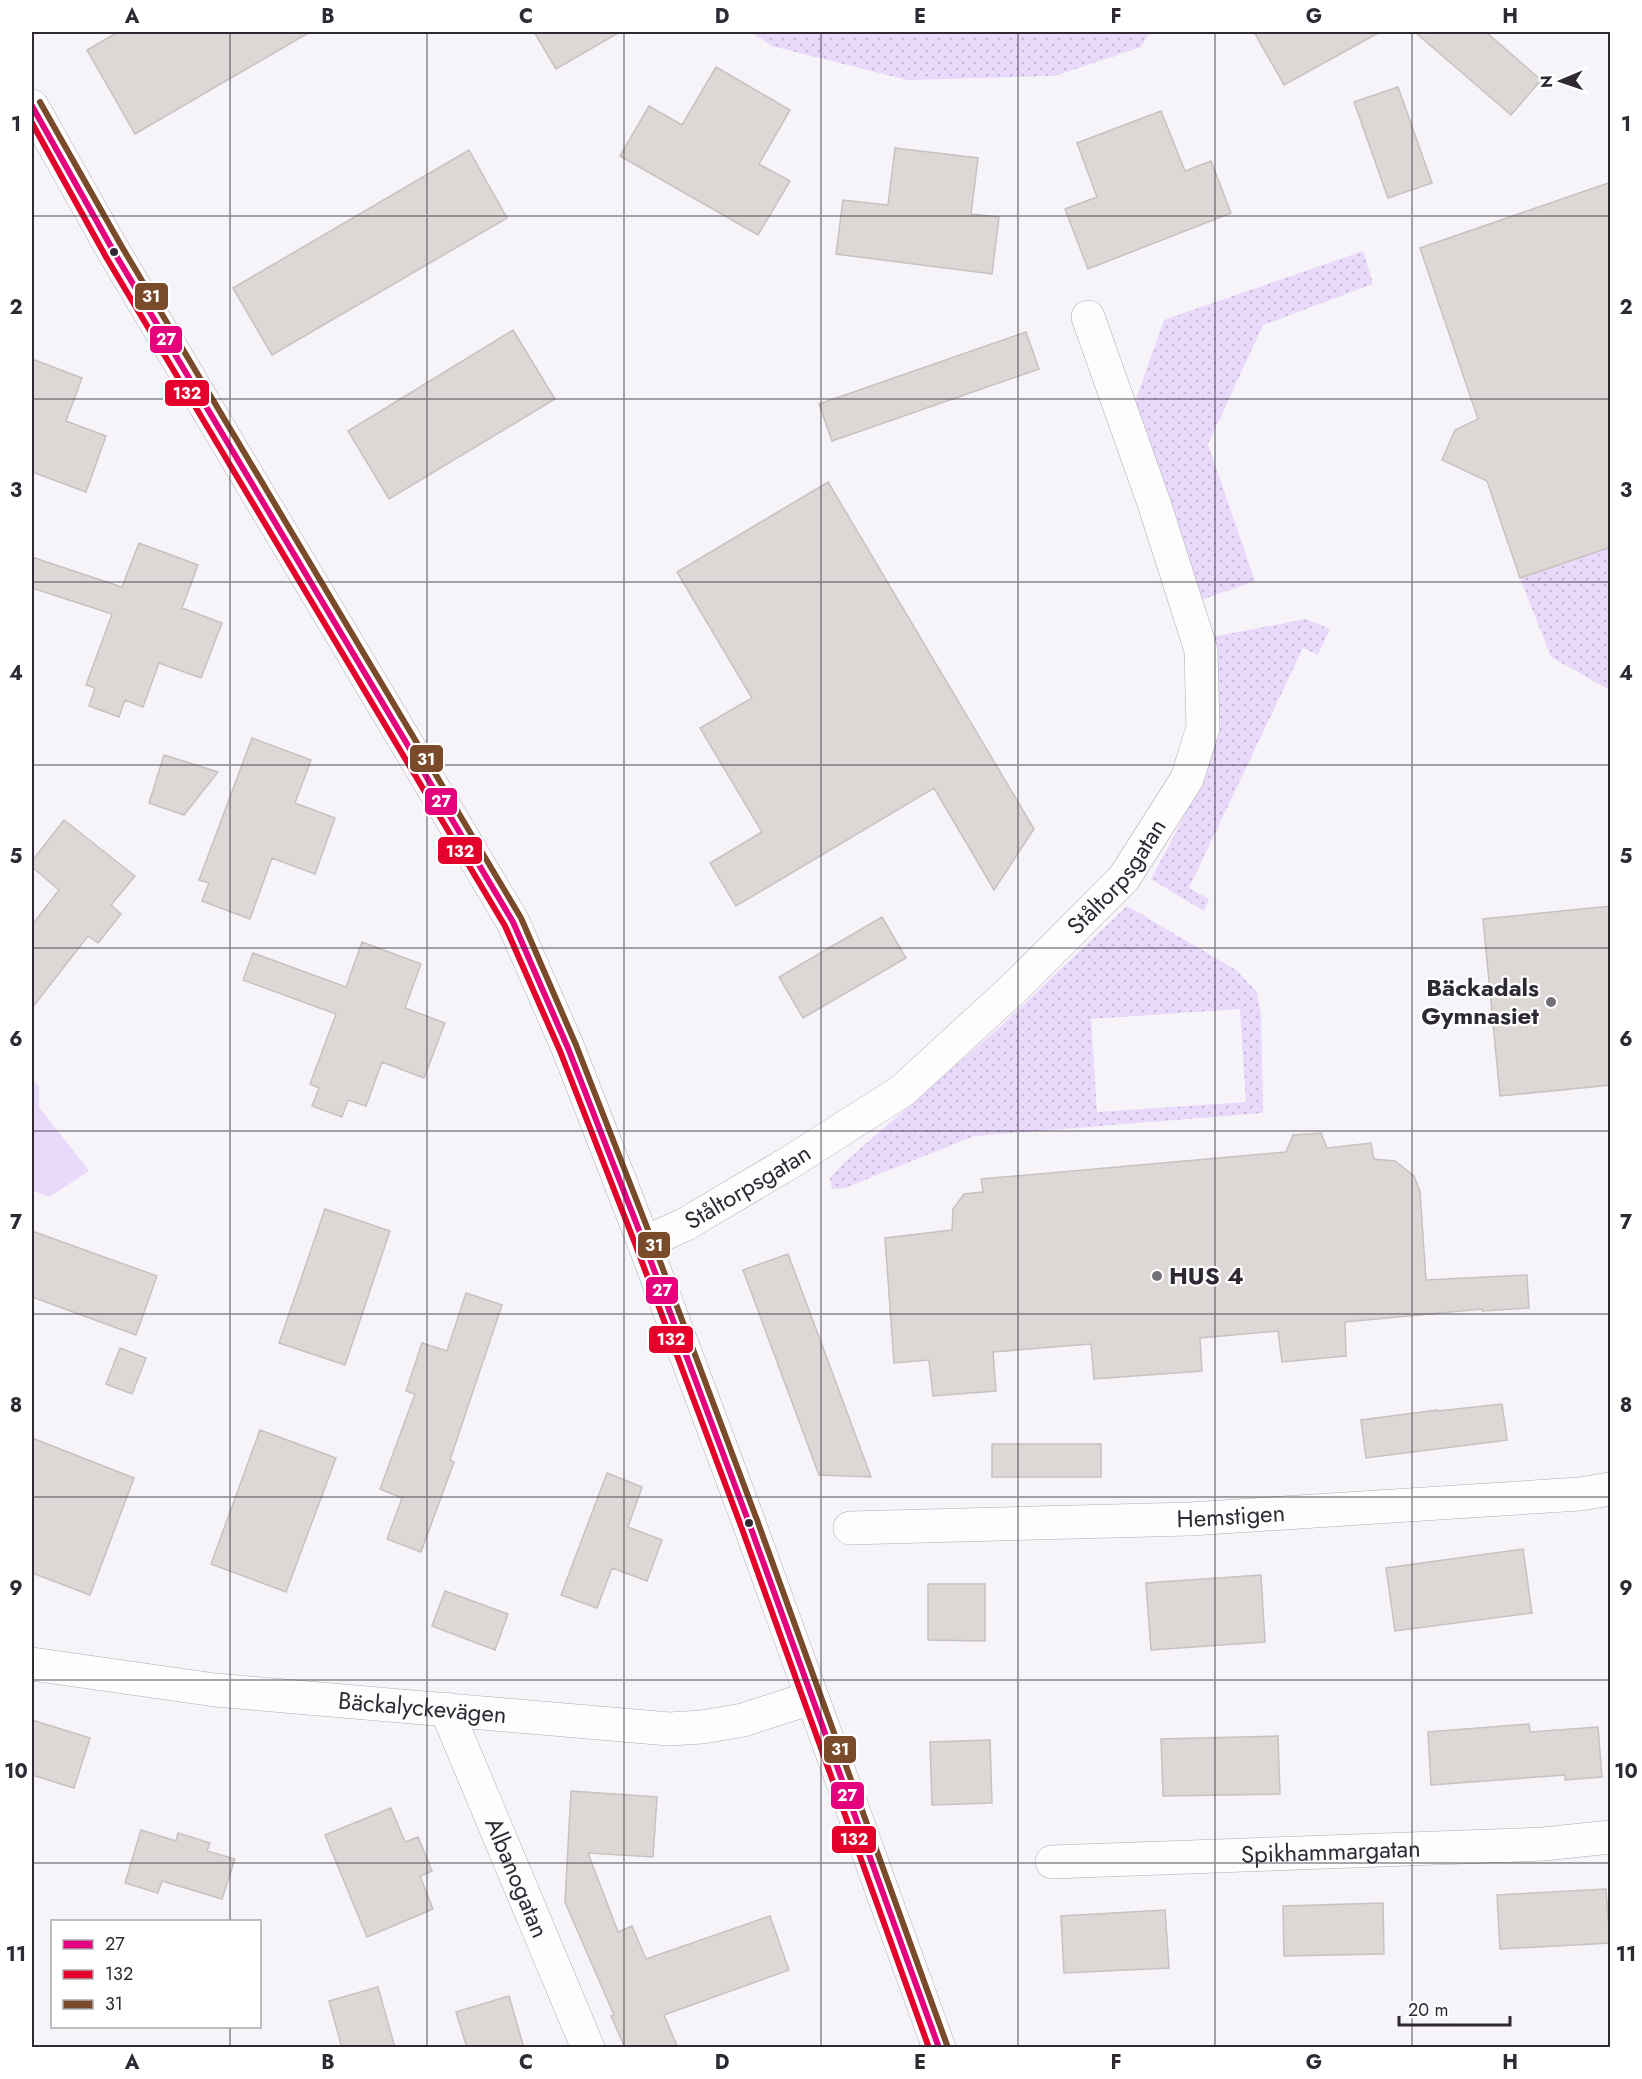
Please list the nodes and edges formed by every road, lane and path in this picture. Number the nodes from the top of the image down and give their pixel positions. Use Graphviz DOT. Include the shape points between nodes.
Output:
graph roads {
  1 [pos="32,105"];
  2 [pos="1088,317"];
  3 [pos="644,1243"];
  4 [pos="1611,1489"];
  5 [pos="849,1528"];
  6 [pos="32,1664"];
  7 [pos="811,1698"];
  8 [pos="446,1709"];
  9 [pos="1611,1837"];
  10 [pos="1052,1862"];
  11 [pos="588,2048"];
  12 [pos="939,2048"];
  1 -- 3 [label="street" via="114,252 513,922 568,1048"];
  2 -- 3 [label="street, Ståltorpsgatan" via="1201,650 1203,728 1187,778 1124,878 903,1091 686,1224"];
  3 -- 7 [label="street"];
  4 -- 5 [label="street, Hemstigen" via="1190,1519"];
  6 -- 8 [label="street, Bäckalyckevägen" via="215,1690"];
  7 -- 8 [label="street, Bäckalyckevägen" via="743,1720 669,1729"];
  7 -- 12 [label="street"];
  8 -- 11 [label="street, Albanogatan"];
  9 -- 10 [label="street, Spikhammargatan" via="1544,1844"];
}
